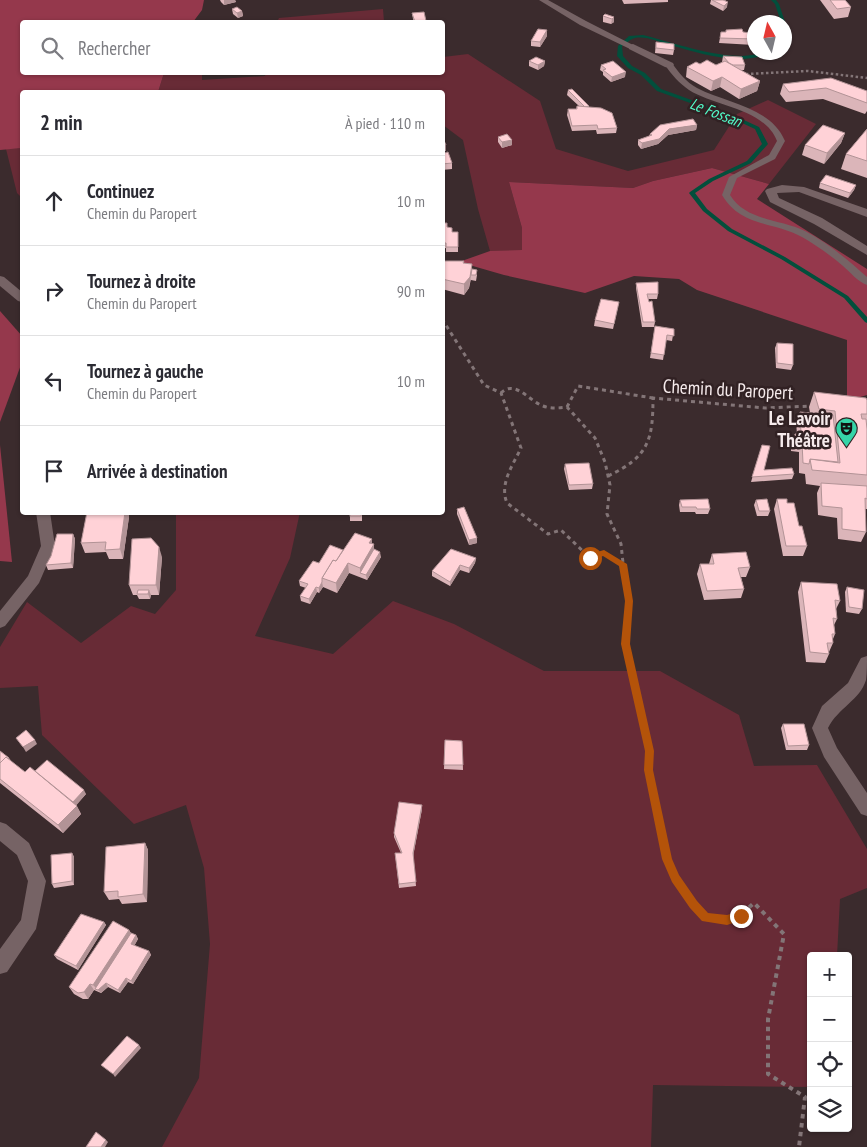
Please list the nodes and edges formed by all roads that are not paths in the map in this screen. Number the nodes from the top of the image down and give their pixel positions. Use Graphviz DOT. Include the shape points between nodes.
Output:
graph roads {
  1 [pos="543,0"];
  2 [pos="633,47"];
  3 [pos="669,65"];
  4 [pos="867,212"];
  5 [pos="867,251"];
  6 [pos="0,280"];
  7 [pos="867,282"];
  8 [pos="20,296"];
  9 [pos="43,515"];
  10 [pos="0,622"];
  11 [pos="867,663"];
  12 [pos="867,808"];
  13 [pos="0,830"];
  14 [pos="0,965"];
  1 -- 2 [label="lane"];
  2 -- 3 [label="street"];
  3 -- 7 [label="lane" via="693,89 761,117 777,130 781,141 772,157 733,177 726,196 736,210 804,234"];
  4 -- 5 [label="street" via="800,189 771,191 774,200 818,221"];
  6 -- 8 [label="street"];
  9 -- 10 [label="street" via="48,546 34,579"];
  11 -- 12 [label="street" via="854,688 828,711 820,728 830,752"];
  13 -- 14 [label="street" via="23,849 37,881 30,923"];
}
